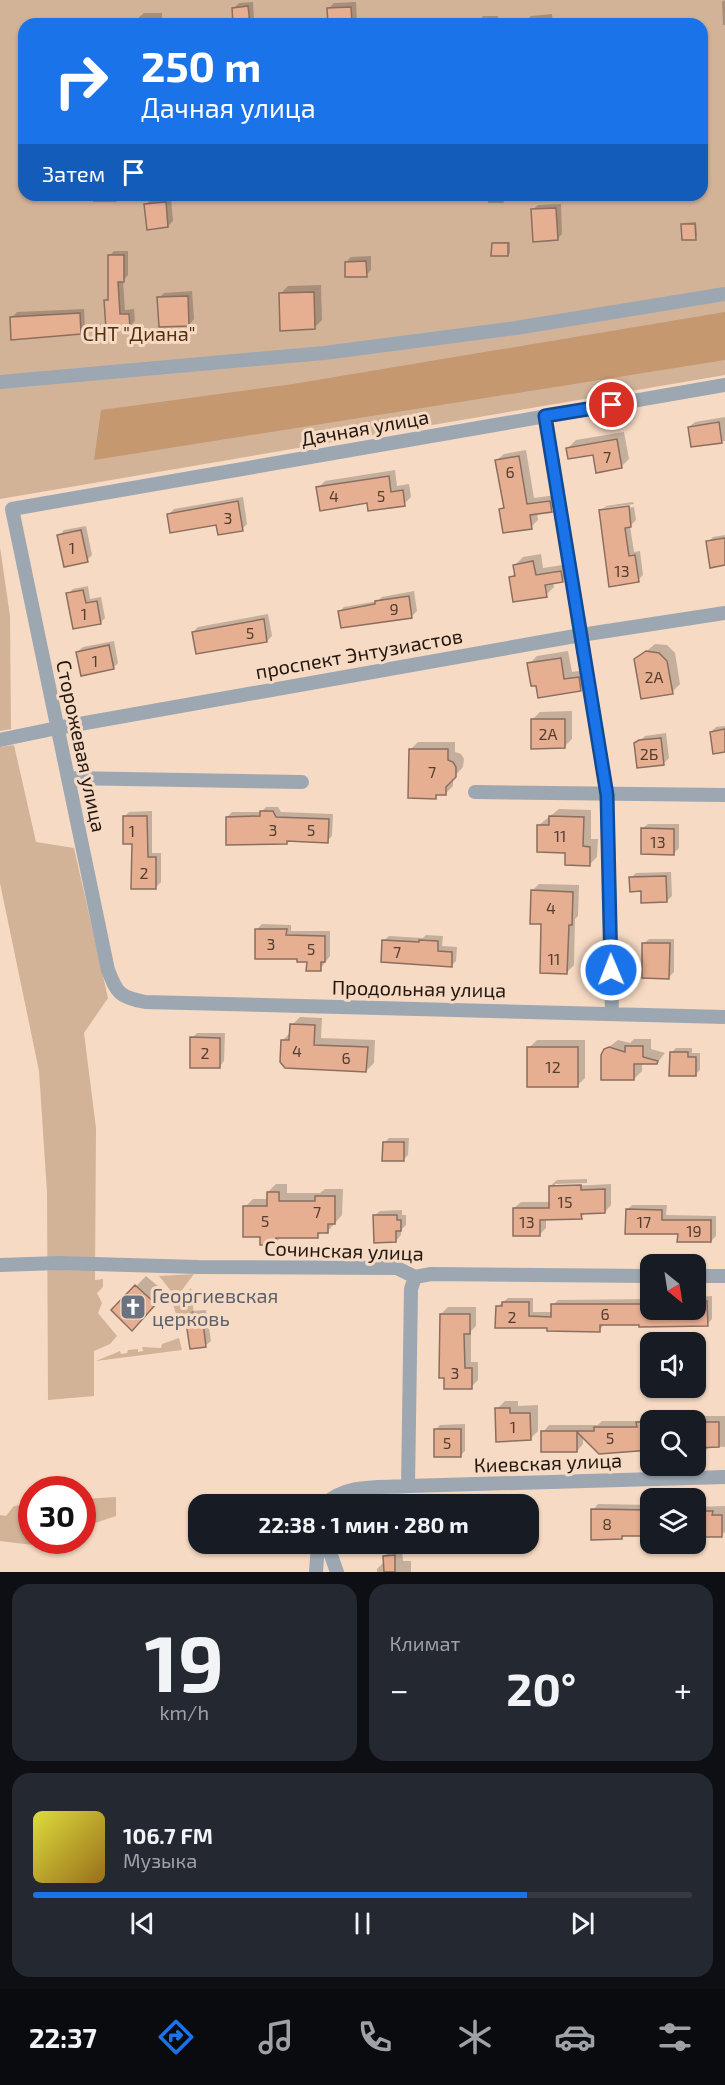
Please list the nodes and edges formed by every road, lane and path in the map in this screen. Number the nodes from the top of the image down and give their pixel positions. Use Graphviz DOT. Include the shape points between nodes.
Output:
graph roads {
  1 [pos="725,294"];
  2 [pos="0,382"];
  3 [pos="725,385"];
  4 [pos="545,416"];
  5 [pos="12,508"];
  6 [pos="725,613"];
  7 [pos="581,635"];
  8 [pos="57,728"];
  9 [pos="0,740"];
  10 [pos="68,778"];
  11 [pos="302,782"];
  12 [pos="475,792"];
  13 [pos="607,795"];
  14 [pos="725,795"];
  15 [pos="116,989"];
  16 [pos="612,1014"];
  17 [pos="725,1017"];
  18 [pos="0,1265"];
  19 [pos="640,1276"];
  20 [pos="706,1276"];
  21 [pos="725,1276"];
  22 [pos="415,1277"];
  23 [pos="725,1477"];
  24 [pos="408,1486"];
  25 [pos="339,1494"];
  26 [pos="317,1554"];
  27 [pos="331,1554"];
  28 [pos="316,1572"];
  29 [pos="337,1572"];
  1 -- 2 [label="street" via="516,328 324,353"];
  3 -- 4 [label="street, Дачная улица"];
  4 -- 5 [label="street, Дачная улица"];
  4 -- 7 [label="street"];
  5 -- 8 [label="street, Сторожевая улица"];
  6 -- 7 [label="street, проспект Энтузиастов"];
  7 -- 8 [label="street, проспект Энтузиастов"];
  7 -- 13 [label="street"];
  8 -- 9 [label="street, проспект Энтузиастов"];
  8 -- 10 [label="street, Сторожевая улица"];
  10 -- 11 [label="street"];
  10 -- 15 [label="street, Сторожевая улица" via="108,970"];
  12 -- 13 [label="street"];
  13 -- 14 [label="street"];
  13 -- 16 [label="street"];
  15 -- 16 [label="street, Продольная улица" via="125,998 145,1002"];
  16 -- 17 [label="street, Продольная улица"];
  18 -- 22 [label="street, Сочинская улица" via="397,1268"];
  19 -- 22 [label="street, Сочинская улица"];
  20 -- 21 [label="street"];
  22 -- 24 [label="street" via="411,1289"];
  23 -- 24 [label="street, Киевская улица"];
  24 -- 25 [label="street, Киевская улица"];
  26 -- 28 [label="street"];
  27 -- 29 [label="street"];
}
